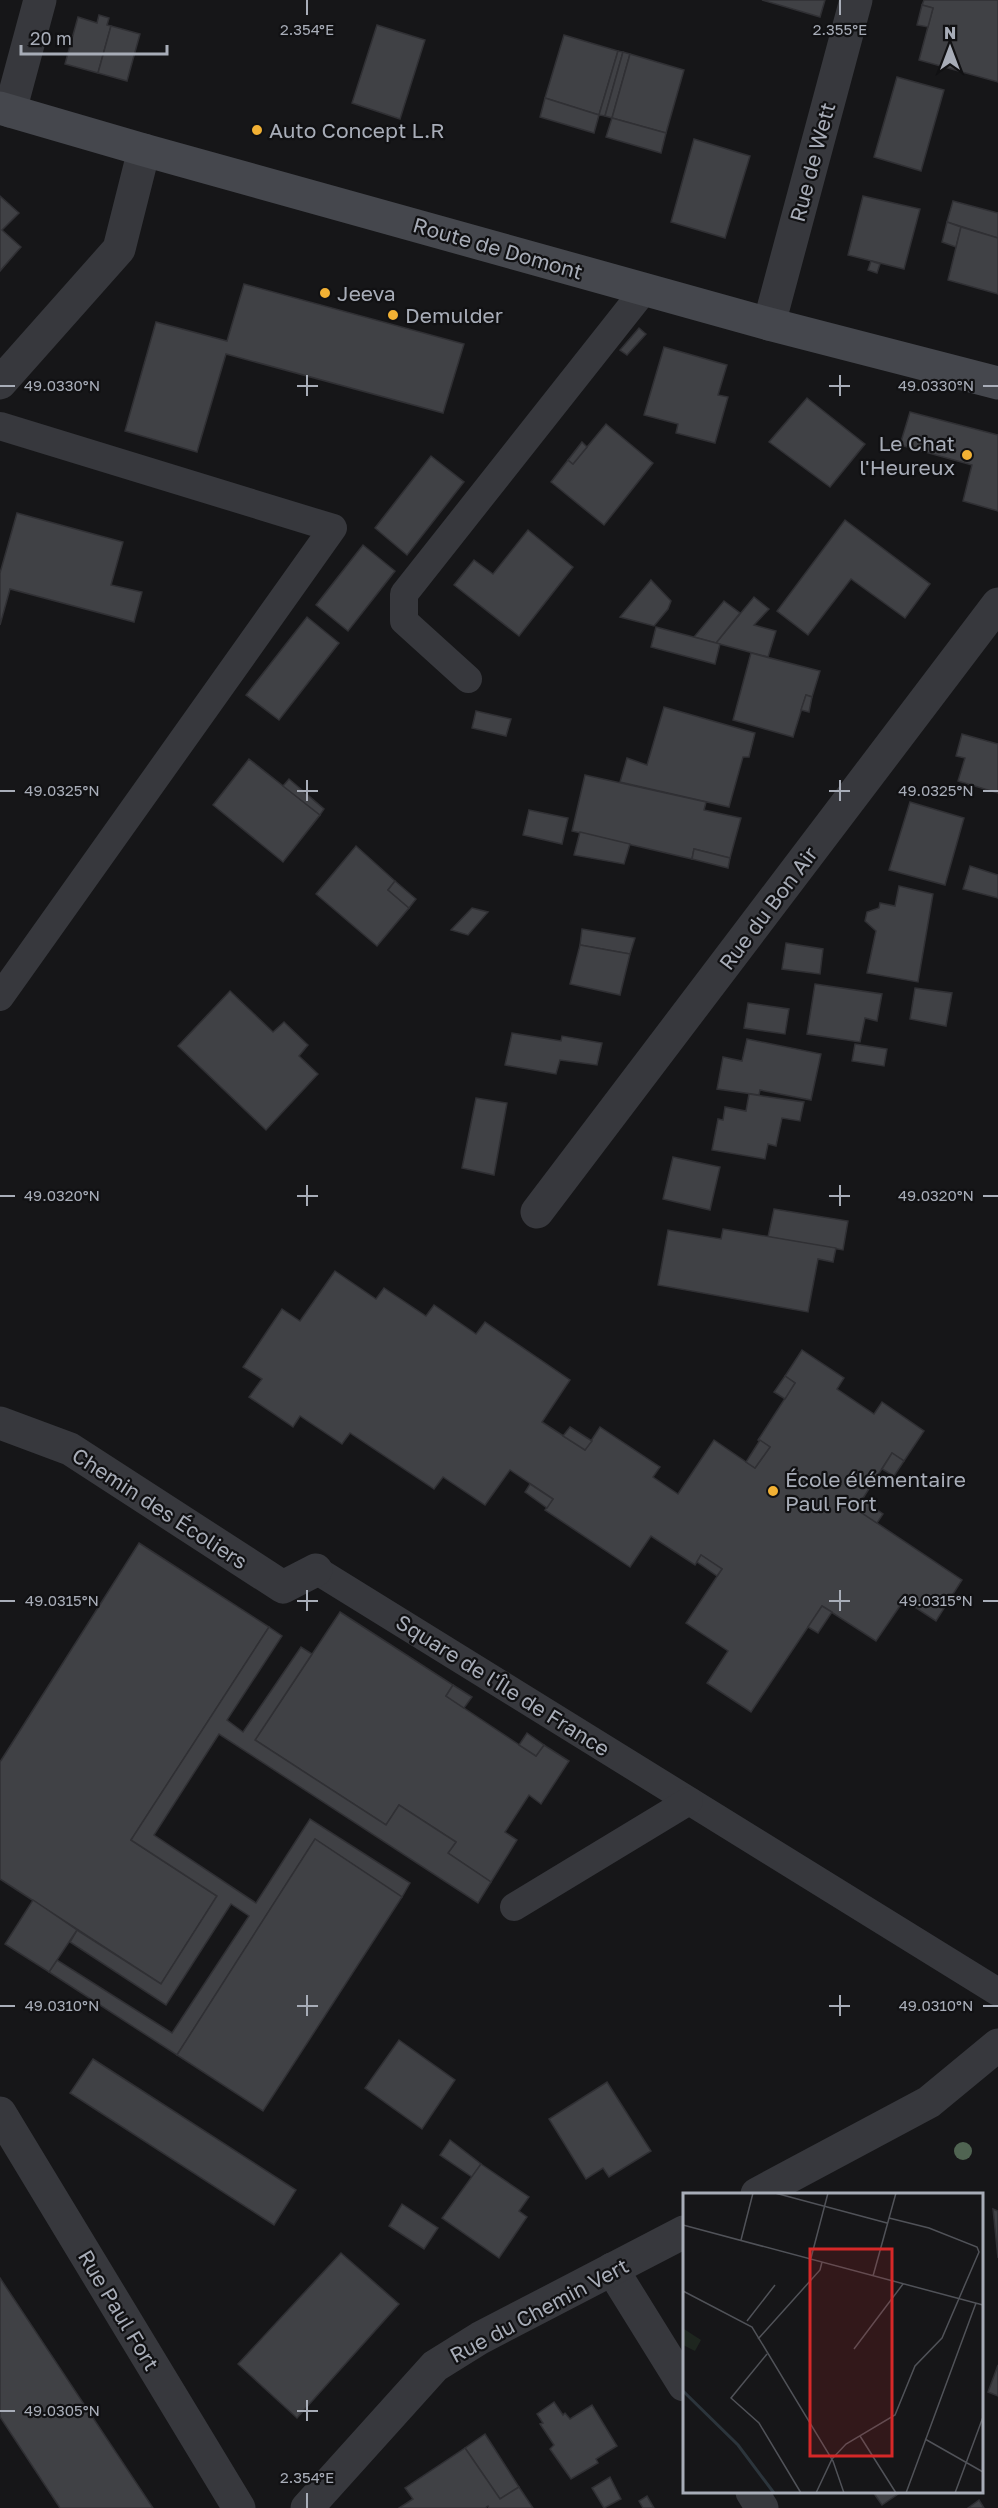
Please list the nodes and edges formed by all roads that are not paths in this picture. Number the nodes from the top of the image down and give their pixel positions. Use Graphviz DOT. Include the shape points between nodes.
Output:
graph roads {
  1 [pos="40,0"];
  2 [pos="856,0"];
  3 [pos="5,109"];
  4 [pos="144,150"];
  5 [pos="645,289"];
  6 [pos="769,324"];
  7 [pos="0,383"];
  8 [pos="998,384"];
  9 [pos="0,426"];
  10 [pos="998,604"];
  11 [pos="468,679"];
  12 [pos="0,997"];
  13 [pos="537,1212"];
  14 [pos="0,1423"];
  15 [pos="316,1570"];
  16 [pos="690,1801"];
  17 [pos="514,1907"];
  18 [pos="998,1992"];
  19 [pos="998,2045"];
  20 [pos="0,2113"];
  21 [pos="759,2193"];
  22 [pos="683,2233"];
  23 [pos="612,2269"];
  24 [pos="683,2383"];
  25 [pos="753,2493"];
  26 [pos="239,2508"];
  27 [pos="307,2508"];
  28 [pos="762,2508"];
  1 -- 3 [label="street"];
  2 -- 6 [label="street, Rue de Wett"];
  3 -- 4 [label="main road, Route de Domont"];
  4 -- 5 [label="main road, Route de Domont"];
  4 -- 7 [label="street" via="119,249"];
  5 -- 6 [label="main road, Route de Domont"];
  5 -- 11 [label="lane" via="404,594 404,621"];
  6 -- 8 [label="main road, Route de Domont"];
  9 -- 12 [label="lane" via="333,528"];
  10 -- 13 [label="street, Rue du Bon Air"];
  14 -- 15 [label="street, Chemin des Écoliers" via="70,1449 283,1587"];
  15 -- 16 [label="lane, Square de l'Île de France"];
  16 -- 17 [label="lane"];
  16 -- 18 [label="lane, Square de l'Île de France"];
  19 -- 21 [label="street" via="929,2102"];
  20 -- 26 [label="street, Rue Paul Fort"];
  22 -- 23 [label="street, Rue du Chemin Vert"];
  23 -- 24 [label="street"];
  23 -- 27 [label="street, Rue du Chemin Vert" via="435,2366"];
  25 -- 28 [label="street"];
}
